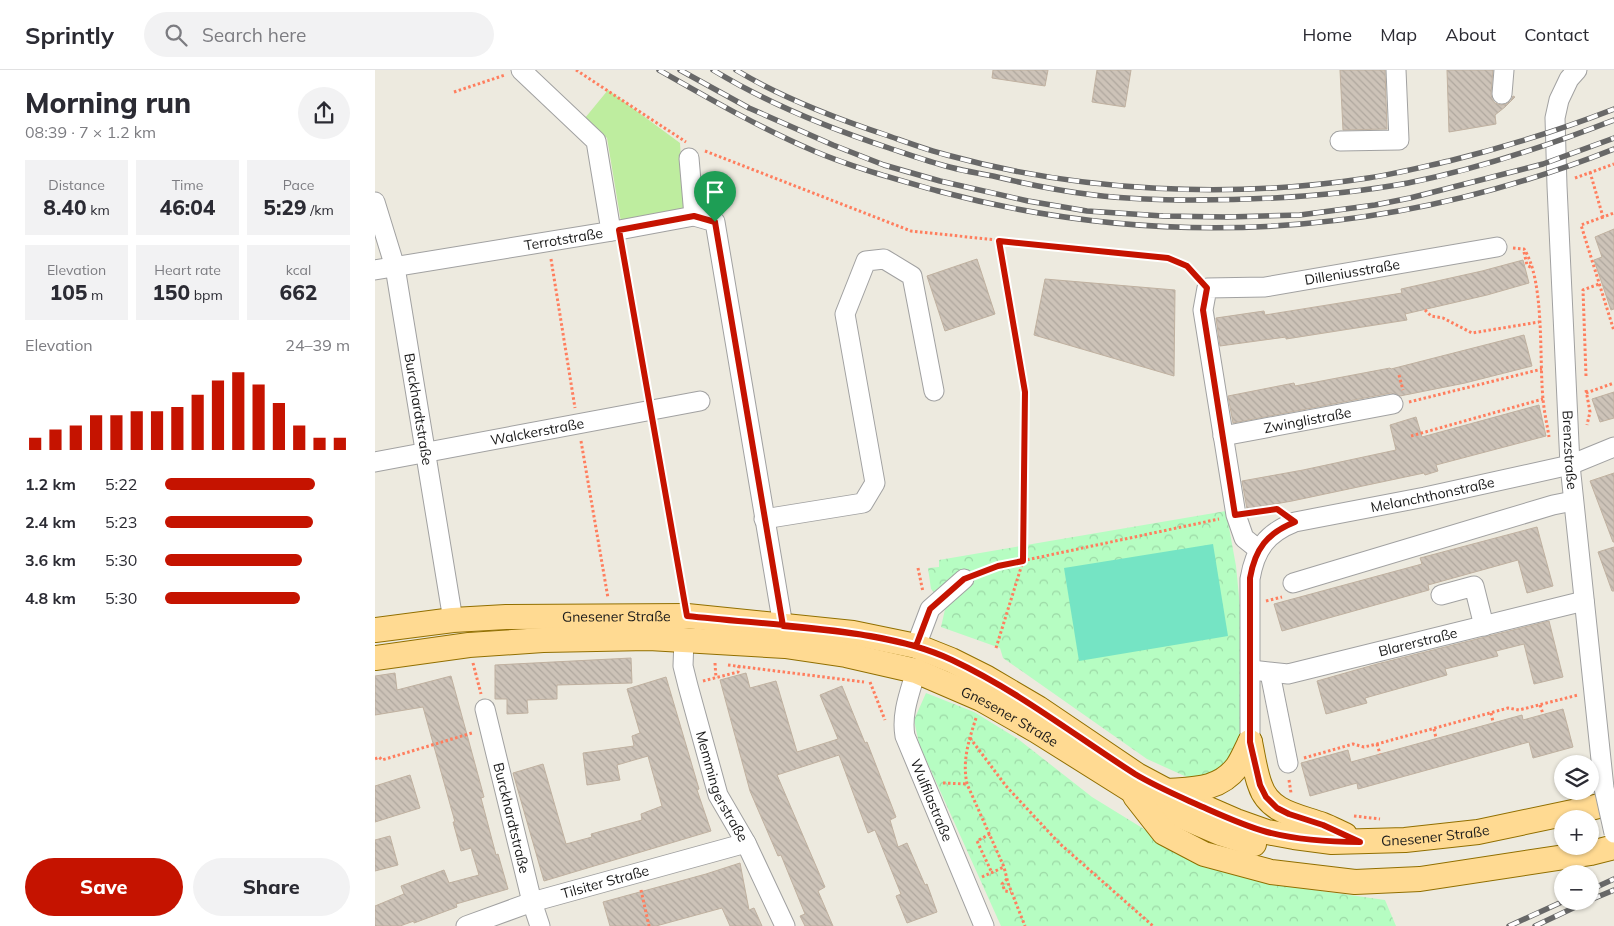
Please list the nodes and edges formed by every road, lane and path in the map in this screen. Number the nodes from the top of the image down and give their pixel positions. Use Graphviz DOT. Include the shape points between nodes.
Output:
graph roads {
  1 [pos="576,70"];
  2 [pos="1395,70"];
  3 [pos="1504,70"];
  4 [pos="1577,70"];
  5 [pos="516,72"];
  6 [pos="454,92"];
  7 [pos="1502,94"];
  8 [pos="1340,141"];
  9 [pos="694,151"];
  10 [pos="1614,164"];
  11 [pos="1590,172"];
  12 [pos="1574,179"];
  13 [pos="375,202"];
  14 [pos="1614,213"];
  15 [pos="694,216"];
  16 [pos="1603,217"];
  17 [pos="615,231"];
  18 [pos="999,241"];
  19 [pos="1497,247"];
  20 [pos="1523,250"];
  21 [pos="1530,258"];
  22 [pos="395,267"];
  23 [pos="1532,268"];
  24 [pos="375,270"];
  25 [pos="1599,284"];
  26 [pos="1207,288"];
  27 [pos="1425,310"];
  28 [pos="1539,322"];
  29 [pos="1614,330"];
  30 [pos="1542,369"];
  31 [pos="1399,375"];
  32 [pos="1614,383"];
  33 [pos="934,392"];
  34 [pos="1586,393"];
  35 [pos="1543,399"];
  36 [pos="1401,400"];
  37 [pos="699,401"];
  38 [pos="650,410"];
  39 [pos="1586,428"];
  40 [pos="1223,436"];
  41 [pos="1411,436"];
  42 [pos="1614,447"];
  43 [pos="427,453"];
  44 [pos="375,462"];
  45 [pos="1570,465"];
  46 [pos="1546,470"];
  47 [pos="1573,501"];
  48 [pos="1235,515"];
  49 [pos="764,519"];
  50 [pos="1295,522"];
  51 [pos="1259,550"];
  52 [pos="1023,561"];
  53 [pos="918,568"];
  54 [pos="964,579"];
  55 [pos="1293,583"];
  56 [pos="921,588"];
  57 [pos="1441,595"];
  58 [pos="1584,601"];
  59 [pos="1249,605"];
  60 [pos="453,620"];
  61 [pos="783,626"];
  62 [pos="1484,626"];
  63 [pos="375,630"];
  64 [pos="685,638"];
  65 [pos="916,646"];
  66 [pos="996,648"];
  67 [pos="375,658"];
  68 [pos="715,663"];
  69 [pos="474,664"];
  70 [pos="739,666"];
  71 [pos="1251,670"];
  72 [pos="916,671"];
  73 [pos="1279,673"];
  74 [pos="716,678"];
  75 [pos="479,686"];
  76 [pos="688,686"];
  77 [pos="1593,691"];
  78 [pos="1540,705"];
  79 [pos="485,709"];
  80 [pos="977,713"];
  81 [pos="1491,713"];
  82 [pos="1543,714"];
  83 [pos="1493,722"];
  84 [pos="903,723"];
  85 [pos="490,728"];
  86 [pos="1434,729"];
  87 [pos="970,738"];
  88 [pos="1436,738"];
  89 [pos="1250,742"];
  90 [pos="1377,744"];
  91 [pos="1380,754"];
  92 [pos="375,759"];
  93 [pos="1288,763"];
  94 [pos="1131,790"];
  95 [pos="1167,791"];
  96 [pos="1609,795"];
  97 [pos="1291,798"];
  98 [pos="1614,814"];
  99 [pos="1346,816"];
  100 [pos="1599,818"];
  101 [pos="1382,819"];
  102 [pos="1554,830"];
  103 [pos="990,834"];
  104 [pos="1614,834"];
  105 [pos="1360,842"];
  106 [pos="747,843"];
  107 [pos="1614,847"];
  108 [pos="1005,867"];
  109 [pos="992,873"];
  110 [pos="637,874"];
  111 [pos="967,885"];
  112 [pos="532,902"];
  113 [pos="466,926"];
  114 [pos="540,926"];
  115 [pos="649,926"];
  116 [pos="785,926"];
  117 [pos="984,926"];
  118 [pos="1025,926"];
  119 [pos="1153,926"];
  1 -- 9 [label="path"];
  2 -- 8 [label="street" via="1399,140"];
  3 -- 7 [label="street"];
  4 -- 45 [label="street, Brenzstraße" via="1559,100 1555,118"];
  5 -- 6 [label="path"];
  5 -- 17 [label="street" via="596,141"];
  9 -- 15 [label="street"];
  9 -- 18 [label="path" via="911,231"];
  10 -- 11 [label="path"];
  11 -- 12 [label="path"];
  11 -- 16 [label="path"];
  13 -- 22 [label="street, Burckhardtstraße"];
  14 -- 16 [label="path"];
  15 -- 17 [label="street, Terrotstraße"];
  15 -- 49 [label="street" via="715,222"];
  16 -- 25 [label="path" via="1581,225"];
  17 -- 22 [label="street, Terrotstraße"];
  17 -- 38 [label="path"];
  18 -- 26 [label="path" via="1168,258 1187,266"];
  18 -- 52 [label="path" via="1025,392"];
  19 -- 26 [label="street, Dilleniusstraße" via="1265,287"];
  20 -- 23 [label="path" via="1527,265"];
  21 -- 23 [label="path"];
  22 -- 24 [label="street, Terrotstraße"];
  22 -- 43 [label="street, Burckhardtstraße"];
  23 -- 28 [label="path" via="1537,287"];
  25 -- 29 [label="path"];
  25 -- 34 [label="path" via="1583,290"];
  26 -- 40 [label="street" via="1203,310"];
  27 -- 28 [label="path" via="1431,316 1443,318 1472,334"];
  28 -- 30 [label="path"];
  30 -- 35 [label="path"];
  30 -- 36 [label="path"];
  31 -- 36 [label="path"];
  32 -- 34 [label="path"];
  33 -- 49 [label="street" via="912,276 884,259 866,261 845,314 875,482 863,503"];
  34 -- 39 [label="path" via="1591,412"];
  35 -- 41 [label="path"];
  35 -- 46 [label="path" via="1551,444 1544,454"];
  36 -- 40 [label="street, Zwinglistraße"];
  37 -- 38 [label="street, Walckerstraße"];
  38 -- 43 [label="street, Walckerstraße"];
  38 -- 64 [label="path"];
  40 -- 48 [label="street"];
  42 -- 45 [label="street, Melanchthonstraße"];
  43 -- 44 [label="street, Walckerstraße"];
  43 -- 60 [label="street, Burckhardtstraße"];
  45 -- 46 [label="street, Melanchthonstraße"];
  45 -- 47 [label="street, Brenzstraße"];
  46 -- 50 [label="street, Melanchthonstraße"];
  47 -- 55 [label="street"];
  47 -- 58 [label="street, Brenzstraße"];
  48 -- 50 [label="path" via="1277,509"];
  48 -- 51 [label="street" via="1243,538"];
  48 -- 52 [label="path"];
  49 -- 61 [label="street"];
  50 -- 51 [label="street, Melanchthonstraße" via="1267,538"];
  51 -- 59 [label="street" via="1252,565"];
  52 -- 54 [label="path" via="998,566"];
  52 -- 66 [label="path"];
  53 -- 56 [label="path"];
  54 -- 65 [label="street" via="930,609"];
  55 -- 59 [label="path" via="1290,595"];
  57 -- 62 [label="street" via="1474,586"];
  58 -- 62 [label="street, Blarerstraße"];
  58 -- 77 [label="street, Brenzstraße"];
  59 -- 71 [label="street"];
  60 -- 63 [label="main road, Gnesener Straße"];
  60 -- 64 [label="main road, Gnesener Straße" via="506,617"];
  61 -- 64 [label="main road, Gnesener Straße"];
  61 -- 65 [label="main road, Gnesener Straße" via="853,633"];
  62 -- 73 [label="street, Blarerstraße"];
  64 -- 67 [label="main road, Gnesener Straße" via="543,640 469,645"];
  64 -- 68 [label="path"];
  64 -- 72 [label="main road, Gnesener Straße" via="785,646 846,655"];
  64 -- 76 [label="street, Memmingerstraße"];
  65 -- 95 [label="main road, Gnesener Straße" via="987,678"];
  68 -- 70 [label="path"];
  68 -- 74 [label="path"];
  69 -- 75 [label="path"];
  70 -- 74 [label="path" via="738,672"];
  70 -- 84 [label="path" via="871,682 886,721"];
  71 -- 73 [label="street, Blarerstraße"];
  71 -- 89 [label="street"];
  72 -- 84 [label="street, Wulfilastraße"];
  72 -- 94 [label="main road, Gnesener Straße" via="1037,730"];
  73 -- 93 [label="street"];
  74 -- 76 [label="path"];
  76 -- 106 [label="street, Memmingerstraße" via="718,795"];
  77 -- 78 [label="path"];
  77 -- 96 [label="street, Brenzstraße"];
  78 -- 81 [label="path"];
  78 -- 82 [label="path"];
  79 -- 85 [label="street, Burckhardtstraße"];
  80 -- 87 [label="path"];
  81 -- 83 [label="path"];
  81 -- 86 [label="path"];
  84 -- 111 [label="street, Wulfilastraße" via="905,736"];
  85 -- 92 [label="path" via="382,760 379,757"];
  85 -- 112 [label="street, Burckhardtstraße"];
  86 -- 88 [label="path"];
  86 -- 90 [label="path"];
  87 -- 103 [label="path" via="964,771"];
  87 -- 119 [label="path" via="1006,786 1053,838"];
  89 -- 95 [label="main road" via="1237,766 1212,786"];
  89 -- 105 [label="main road" via="1260,785 1277,808"];
  90 -- 91 [label="path"];
  90 -- 93 [label="path" via="1364,747 1353,744"];
  93 -- 97 [label="path"];
  94 -- 102 [label="main road, Gnesener Straße" via="1220,833 1281,850 1322,856 1405,856 1510,842"];
  94 -- 107 [label="main road" via="1164,833 1204,854 1290,875 1355,882 1420,879"];
  95 -- 105 [label="main road, Gnesener Straße" via="1267,832 1332,842"];
  96 -- 104 [label="street, Brenzstraße, bridge"];
  96 -- 105 [label="main road, Gnesener Straße" via="1587,809 1478,832"];
  98 -- 100 [label="main road"];
  99 -- 101 [label="path"];
  103 -- 108 [label="path"];
  103 -- 109 [label="path" via="977,840"];
  106 -- 110 [label="street, Tilsiter Straße"];
  106 -- 116 [label="street, Memmingerstraße"];
  108 -- 109 [label="path"];
  108 -- 118 [label="path"];
  109 -- 111 [label="path"];
  110 -- 112 [label="street, Tilsiter Straße"];
  110 -- 115 [label="path"];
  111 -- 117 [label="street, Wulfilastraße"];
  112 -- 113 [label="street, Tilsiter Straße"];
  112 -- 114 [label="street, Burckhardtstraße"];
}
